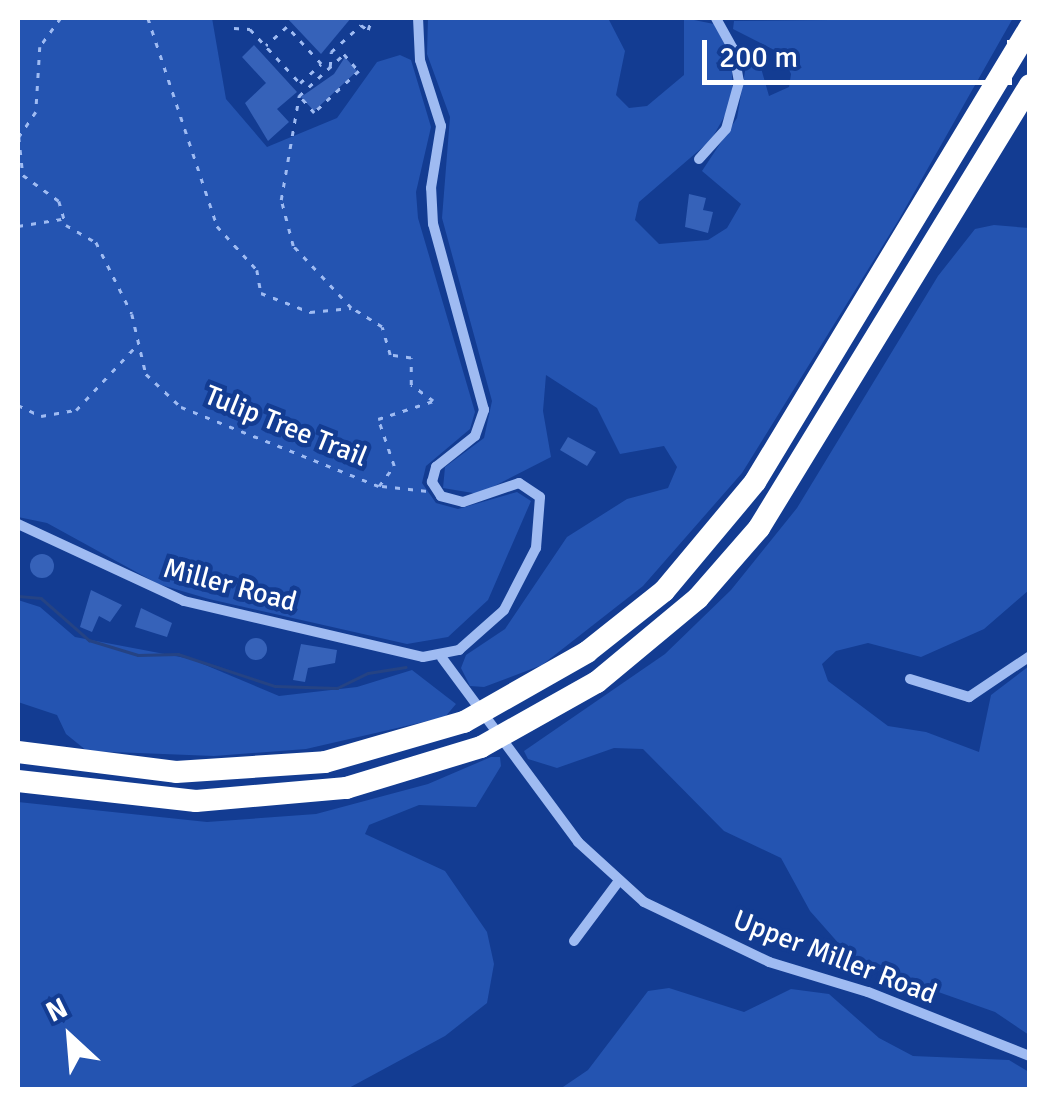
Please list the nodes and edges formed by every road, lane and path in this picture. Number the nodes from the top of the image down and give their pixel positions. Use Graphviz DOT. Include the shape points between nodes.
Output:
graph roads {
  1 [pos="61,18"];
  2 [pos="148,18"];
  3 [pos="372,18"];
  4 [pos="418,18"];
  5 [pos="716,18"];
  6 [pos="1030,27"];
  7 [pos="234,28"];
  8 [pos="266,46"];
  9 [pos="330,67"];
  10 [pos="314,70"];
  11 [pos="289,72"];
  12 [pos="284,76"];
  13 [pos="320,76"];
  14 [pos="1030,86"];
  15 [pos="299,96"];
  16 [pos="699,159"];
  17 [pos="62,219"];
  18 [pos="18,226"];
  19 [pos="352,308"];
  20 [pos="137,345"];
  21 [pos="18,405"];
  22 [pos="379,486"];
  23 [pos="429,490"];
  24 [pos="18,524"];
  25 [pos="1030,656"];
  26 [pos="442,658"];
  27 [pos="910,679"];
  28 [pos="18,752"];
  29 [pos="18,781"];
  30 [pos="618,882"];
  31 [pos="574,942"];
  32 [pos="1030,1056"];
  1 -- 17 [label="path, Tulip Tree Trail" via="40,47 36,112 18,137 24,176 59,201"];
  2 -- 19 [label="path" via="217,226 256,270 261,293 310,312"];
  3 -- 9 [label="path" via="368,30 361,24 331,52"];
  4 -- 26 [label="street" via="420,60 441,126 431,211 484,410 475,436 436,467 432,482 441,496 463,502 526,484 542,510 536,548 512,600 469,643"];
  5 -- 16 [label="street" via="734,49 740,82 726,129"];
  6 -- 28 [label="highway" via="792,426 726,522 652,601 542,682 432,734 325,762 232,772 140,770"];
  7 -- 8 [label="path" via="250,30"];
  8 -- 10 [label="path" via="287,27 321,64"];
  8 -- 11 [label="path"];
  9 -- 13 [label="path"];
  9 -- 15 [label="path" via="344,54 360,70 314,112"];
  10 -- 11 [label="path" via="300,84"];
  10 -- 13 [label="path"];
  11 -- 12 [label="path"];
  13 -- 15 [label="path"];
  14 -- 29 [label="highway" via="759,528 667,627 560,706 450,758 346,788 231,801 121,796"];
  15 -- 19 [label="path, Tulip Tree Trail" via="281,200 298,256"];
  17 -- 18 [label="path"];
  17 -- 20 [label="path, Tulip Tree Trail" via="96,242 132,314"];
  19 -- 22 [label="path, Tulip Tree Trail" via="382,327 390,355 412,358 411,386 433,401 378,419 394,466"];
  20 -- 21 [label="path" via="76,410 41,416"];
  20 -- 22 [label="path, Tulip Tree Trail" via="146,374 170,401"];
  22 -- 23 [label="path"];
  24 -- 26 [label="street, Miller Road" via="184,601"];
  25 -- 27 [label="street" via="970,696"];
  26 -- 30 [label="street, Upper Miller Road" via="578,842"];
  30 -- 31 [label="street"];
  30 -- 32 [label="street, Upper Miller Road" via="659,910 769,962 868,992"];
}
